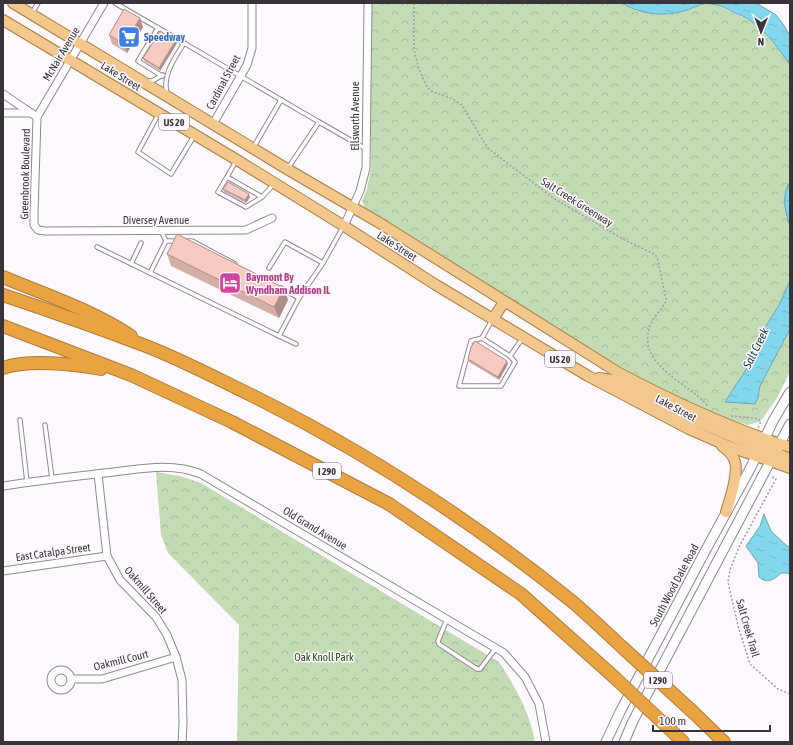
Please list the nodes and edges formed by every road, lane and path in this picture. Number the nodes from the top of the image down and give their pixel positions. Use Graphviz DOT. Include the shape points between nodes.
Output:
graph roads {
  1 [pos="13,3"];
  2 [pos="38,3"];
  3 [pos="104,3"];
  4 [pos="115,3"];
  5 [pos="252,3"];
  6 [pos="368,3"];
  7 [pos="414,3"];
  8 [pos="32,14"];
  9 [pos="3,20"];
  10 [pos="158,28"];
  11 [pos="80,43"];
  12 [pos="184,43"];
  13 [pos="71,60"];
  14 [pos="167,72"];
  15 [pos="162,76"];
  16 [pos="240,77"];
  17 [pos="138,78"];
  18 [pos="3,94"];
  19 [pos="168,97"];
  20 [pos="281,100"];
  21 [pos="3,113"];
  22 [pos="159,113"];
  23 [pos="34,115"];
  24 [pos="318,122"];
  25 [pos="213,124"];
  26 [pos="195,135"];
  27 [pos="253,148"];
  28 [pos="366,149"];
  29 [pos="237,160"];
  30 [pos="287,169"];
  31 [pos="227,177"];
  32 [pos="274,184"];
  33 [pos="262,198"];
  34 [pos="353,208"];
  35 [pos="272,218"];
  36 [pos="344,226"];
  37 [pos="38,230"];
  38 [pos="161,231"];
  39 [pos="166,241"];
  40 [pos="141,243"];
  41 [pos="97,247"];
  42 [pos="323,263"];
  43 [pos="131,264"];
  44 [pos="239,266"];
  45 [pos="269,268"];
  46 [pos="150,273"];
  47 [pos="3,277"];
  48 [pos="279,288"];
  49 [pos="3,295"];
  50 [pos="299,298"];
  51 [pos="504,302"];
  52 [pos="493,319"];
  53 [pos="3,326"];
  54 [pos="279,336"];
  55 [pos="523,337"];
  56 [pos="482,338"];
  57 [pos="296,344"];
  58 [pos="147,346"];
  59 [pos="510,356"];
  60 [pos="3,368"];
  61 [pos="131,375"];
  62 [pos="588,376"];
  63 [pos="790,392"];
  64 [pos="710,408"];
  65 [pos="725,414"];
  66 [pos="20,420"];
  67 [pos="761,422"];
  68 [pos="790,424"];
  69 [pos="44,425"];
  70 [pos="716,441"];
  71 [pos="785,446"];
  72 [pos="760,447"];
  73 [pos="773,458"];
  74 [pos="790,459"];
  75 [pos="790,468"];
  76 [pos="98,474"];
  77 [pos="776,478"];
  78 [pos="52,479"];
  79 [pos="27,482"];
  80 [pos="3,486"];
  81 [pos="726,512"];
  82 [pos="106,556"];
  83 [pos="3,571"];
  84 [pos="448,619"];
  85 [pos="496,648"];
  86 [pos="176,656"];
  87 [pos="71,679"];
  88 [pos="790,694"];
  89 [pos="680,739"];
  90 [pos="182,742"];
  91 [pos="546,742"];
  92 [pos="606,742"];
  93 [pos="624,742"];
  94 [pos="724,742"];
  1 -- 8 [label="main road, Lake Street / US 20"];
  2 -- 8 [label="lane"];
  3 -- 11 [label="street, McNair Avenue"];
  4 -- 10 [label="lane"];
  5 -- 16 [label="street, Cardinal Street" via="252,48"];
  6 -- 28 [label="street, Ellsworth Avenue"];
  7 -- 64 [label="path, Salt Creek Greenway" via="414,50 427,87 462,105 485,145 531,182 560,202 657,257 666,299 648,330 650,350 665,371 699,396"];
  8 -- 11 [label="main road, Lake Street / US 20"];
  9 -- 13 [label="main road, Lake Street / US 20"];
  10 -- 12 [label="lane"];
  10 -- 15 [label="lane" via="138,61"];
  11 -- 13 [label="street, McNair Avenue"];
  11 -- 17 [label="main road, Lake Street / US 20"];
  12 -- 14 [label="lane"];
  12 -- 16 [label="lane"];
  13 -- 22 [label="main road, Lake Street / US 20"];
  13 -- 23 [label="street, McNair Avenue"];
  14 -- 15 [label="lane"];
  14 -- 19 [label="lane"];
  15 -- 17 [label="lane" via="152,81"];
  16 -- 20 [label="lane"];
  16 -- 25 [label="street, Cardinal Street"];
  17 -- 19 [label="main road, Lake Street / US 20"];
  18 -- 23 [label="street"];
  19 -- 25 [label="main road, Lake Street / US 20"];
  20 -- 24 [label="lane"];
  20 -- 27 [label="lane"];
  21 -- 23 [label="street"];
  22 -- 26 [label="main road, Lake Street / US 20"];
  22 -- 26 [label="lane" via="138,152 171,174"];
  23 -- 37 [label="street, Greenbrook Boulevard" via="34,225"];
  24 -- 28 [label="lane"];
  24 -- 30 [label="lane"];
  25 -- 27 [label="main road, Lake Street / US 20"];
  26 -- 29 [label="main road, Lake Street / US 20"];
  27 -- 30 [label="main road, Lake Street / US 20"];
  28 -- 34 [label="street, Ellsworth Avenue" via="366,168"];
  29 -- 31 [label="lane"];
  29 -- 32 [label="main road, Lake Street / US 20"];
  30 -- 34 [label="main road, Lake Street / US 20"];
  31 -- 33 [label="lane"];
  31 -- 33 [label="lane" via="218,192 246,207"];
  32 -- 33 [label="lane"];
  32 -- 36 [label="main road, Lake Street / US 20"];
  34 -- 36 [label="street, Ellsworth Avenue"];
  34 -- 51 [label="main road, Lake Street / US 20"];
  35 -- 38 [label="street, Diversey Avenue" via="246,230"];
  36 -- 42 [label="lane"];
  36 -- 52 [label="main road, Lake Street / US 20"];
  37 -- 38 [label="street, Diversey Avenue"];
  38 -- 39 [label="lane"];
  39 -- 44 [label="lane" via="192,241"];
  39 -- 46 [label="lane"];
  40 -- 43 [label="lane"];
  41 -- 43 [label="lane"];
  42 -- 45 [label="lane" via="286,242"];
  42 -- 50 [label="lane"];
  43 -- 46 [label="lane"];
  46 -- 54 [label="lane"];
  47 -- 58 [label="highway" via="116,326"];
  48 -- 50 [label="lane"];
  49 -- 58 [label="highway, I 290"];
  50 -- 54 [label="lane"];
  51 -- 52 [label="main road"];
  51 -- 72 [label="main road, Lake Street / US 20" via="619,373 725,424"];
  52 -- 55 [label="main road, Lake Street / US 20"];
  52 -- 56 [label="lane"];
  53 -- 61 [label="highway, I 290"];
  54 -- 57 [label="lane"];
  55 -- 59 [label="lane"];
  55 -- 62 [label="main road, Lake Street / US 20"];
  56 -- 59 [label="lane"];
  56 -- 59 [label="lane" via="471,341 458,386 501,386 516,362"];
  58 -- 94 [label="highway, I 290, bridge" via="282,410 347,445 457,515 574,604"];
  60 -- 61 [label="highway" via="20,364 78,365"];
  61 -- 89 [label="highway, I 290, bridge" via="232,422 389,504 521,594"];
  62 -- 70 [label="main road, Lake Street / US 20"];
  62 -- 72 [label="main road" via="612,380 692,420"];
  63 -- 72 [label="main road, South Wood Dale Road"];
  65 -- 67 [label="path" via="754,418"];
  66 -- 79 [label="lane"];
  68 -- 71 [label="main road"];
  69 -- 78 [label="lane"];
  70 -- 72 [label="main road, Lake Street / US 20"];
  70 -- 81 [label="main road" via="734,457 736,464 734,484"];
  71 -- 72 [label="main road, Lake Street / US 20"];
  71 -- 73 [label="main road"];
  72 -- 73 [label="main road, Lake Street / US 20"];
  72 -- 81 [label="main road, South Wood Dale Road"];
  73 -- 74 [label="main road"];
  73 -- 75 [label="main road, Lake Street / US 20"];
  73 -- 93 [label="main road"];
  76 -- 78 [label="street, Old Grand Avenue"];
  76 -- 82 [label="street, Oakmill Street"];
  76 -- 84 [label="street, Old Grand Avenue" via="171,467 192,470"];
  77 -- 88 [label="path, Salt Creek Trail" via="739,548 728,582 750,664 778,689"];
  78 -- 79 [label="street, Old Grand Avenue"];
  79 -- 80 [label="street, Old Grand Avenue"];
  81 -- 92 [label="main road, South Wood Dale Road"];
  82 -- 83 [label="street, East Catalpa Street"];
  82 -- 86 [label="street, Oakmill Street" via="120,580 156,617 168,635"];
  84 -- 85 [label="street, Old Grand Avenue"];
  84 -- 85 [label="lane" via="439,644 477,669 480,669"];
  85 -- 91 [label="street, Old Grand Avenue" via="504,653 525,677 538,704"];
  86 -- 87 [label="street, Oakmill Court" via="102,678"];
  86 -- 90 [label="street, Oakmill Street" via="182,680"];
}
